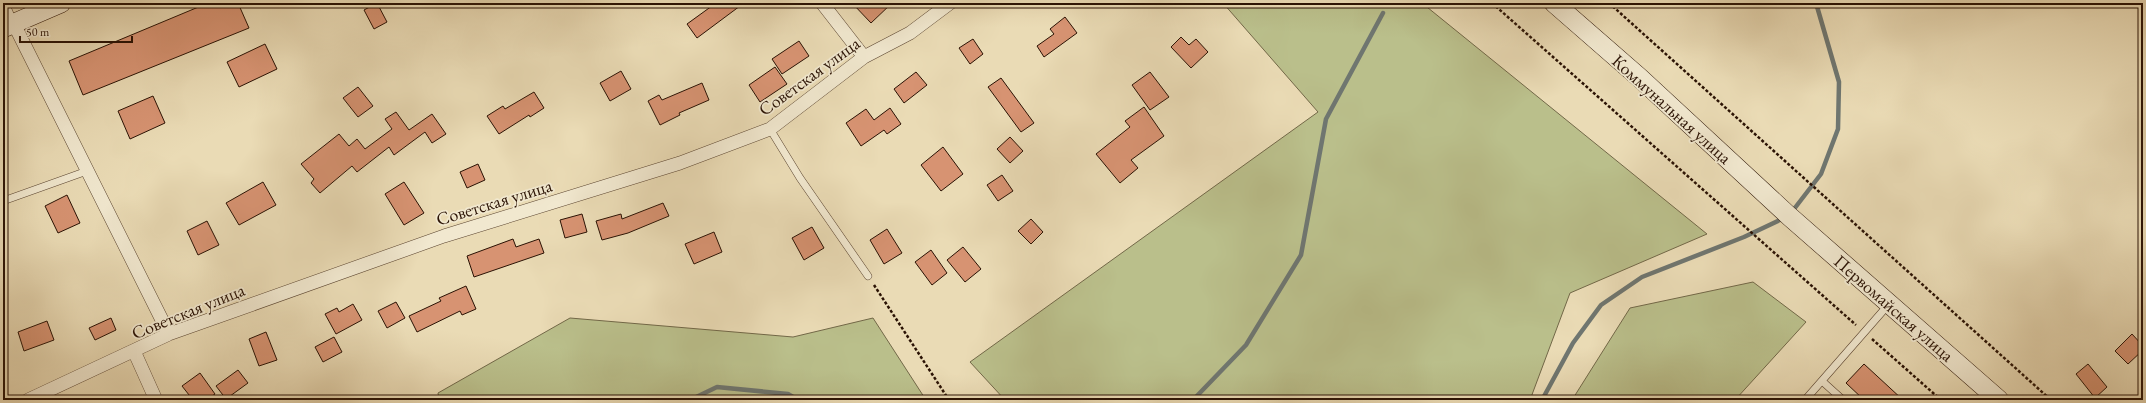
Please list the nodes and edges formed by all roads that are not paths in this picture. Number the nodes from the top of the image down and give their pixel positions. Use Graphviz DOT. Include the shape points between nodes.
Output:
graph roads {
  1 [pos="6,3"];
  2 [pos="61,3"];
  3 [pos="822,3"];
  4 [pos="950,3"];
  5 [pos="1554,3"];
  6 [pos="8,26"];
  7 [pos="864,57"];
  8 [pos="770,129"];
  9 [pos="87,171"];
  10 [pos="3,201"];
  11 [pos="1789,216"];
  12 [pos="868,276"];
  13 [pos="1889,303"];
  14 [pos="169,334"];
  15 [pos="134,351"];
  16 [pos="1822,381"];
  17 [pos="28,400"];
  18 [pos="156,400"];
  19 [pos="1805,400"];
  20 [pos="1843,400"];
  21 [pos="1999,400"];
  1 -- 6 [label="lane"];
  2 -- 6 [label="street"];
  3 -- 7 [label="street"];
  4 -- 7 [label="street, Советская улица" via="910,33"];
  5 -- 11 [label="street, Коммунальная улица" via="1640,78"];
  6 -- 9 [label="street"];
  7 -- 8 [label="street, Советская улица"];
  8 -- 12 [label="lane" via="800,178"];
  8 -- 14 [label="street, Советская улица" via="680,163 444,236"];
  9 -- 10 [label="lane"];
  9 -- 14 [label="street"];
  11 -- 13 [label="street, Первомайская улица"];
  13 -- 16 [label="lane"];
  13 -- 21 [label="street, Первомайская улица"];
  14 -- 15 [label="street, Советская улица"];
  15 -- 17 [label="street, Советская улица"];
  15 -- 18 [label="street"];
  16 -- 19 [label="lane"];
  16 -- 20 [label="lane"];
}
